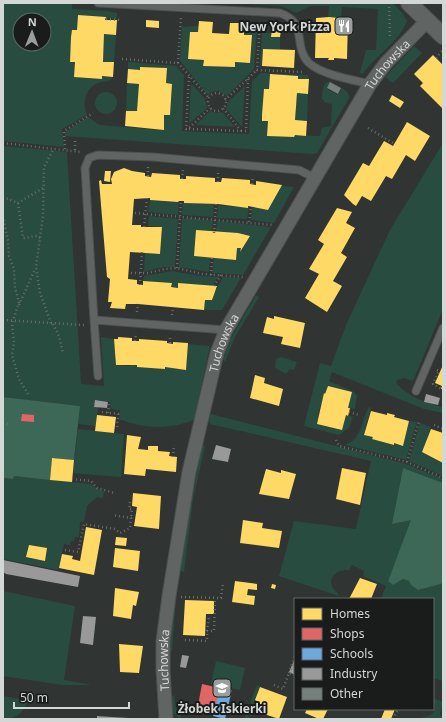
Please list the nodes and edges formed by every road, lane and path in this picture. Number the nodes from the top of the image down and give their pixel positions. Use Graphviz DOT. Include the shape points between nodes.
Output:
graph roads {
  1 [pos="98,3"];
  2 [pos="389,3"];
  3 [pos="409,3"];
  4 [pos="181,16"];
  5 [pos="106,19"];
  6 [pos="120,20"];
  7 [pos="260,21"];
  8 [pos="428,21"];
  9 [pos="391,42"];
  10 [pos="442,44"];
  11 [pos="436,58"];
  12 [pos="122,59"];
  13 [pos="178,63"];
  14 [pos="257,70"];
  15 [pos="308,72"];
  16 [pos="189,76"];
  17 [pos="248,79"];
  18 [pos="370,84"];
  19 [pos="208,98"];
  20 [pos="225,100"];
  21 [pos="210,108"];
  22 [pos="223,108"];
  23 [pos="93,113"];
  24 [pos="368,128"];
  25 [pos="188,129"];
  26 [pos="241,131"];
  27 [pos="75,139"];
  28 [pos="393,143"];
  29 [pos="3,144"];
  30 [pos="54,148"];
  31 [pos="65,149"];
  32 [pos="74,150"];
  33 [pos="89,158"];
  34 [pos="148,167"];
  35 [pos="183,168"];
  36 [pos="218,170"];
  37 [pos="253,173"];
  38 [pos="148,176"];
  39 [pos="315,178"];
  40 [pos="182,179"];
  41 [pos="218,182"];
  42 [pos="252,184"];
  43 [pos="43,188"];
  44 [pos="3,197"];
  45 [pos="147,198"];
  46 [pos="181,201"];
  47 [pos="18,203"];
  48 [pos="216,204"];
  49 [pos="251,207"];
  50 [pos="135,213"];
  51 [pos="145,214"];
  52 [pos="3,216"];
  53 [pos="180,217"];
  54 [pos="215,219"];
  55 [pos="249,222"];
  56 [pos="144,227"];
  57 [pos="285,230"];
  58 [pos="214,233"];
  59 [pos="40,238"];
  60 [pos="142,252"];
  61 [pos="212,257"];
  62 [pos="36,267"];
  63 [pos="177,268"];
  64 [pos="131,273"];
  65 [pos="140,274"];
  66 [pos="211,275"];
  67 [pos="221,275"];
  68 [pos="254,282"];
  69 [pos="140,285"];
  70 [pos="214,286"];
  71 [pos="18,305"];
  72 [pos="3,320"];
  73 [pos="13,320"];
  74 [pos="94,322"];
  75 [pos="52,323"];
  76 [pos="443,328"];
  77 [pos="226,330"];
  78 [pos="63,354"];
  79 [pos="435,369"];
  80 [pos="98,376"];
  81 [pos="443,390"];
  82 [pos="416,391"];
  83 [pos="28,394"];
  84 [pos="109,404"];
  85 [pos="102,412"];
  86 [pos="349,412"];
  87 [pos="108,413"];
  88 [pos="359,415"];
  89 [pos="419,421"];
  90 [pos="3,423"];
  91 [pos="9,424"];
  92 [pos="434,425"];
  93 [pos="117,428"];
  94 [pos="443,429"];
  95 [pos="336,440"];
  96 [pos="174,445"];
  97 [pos="173,457"];
  98 [pos="407,462"];
  99 [pos="443,478"];
  100 [pos="72,479"];
  101 [pos="115,493"];
  102 [pos="130,502"];
  103 [pos="112,515"];
  104 [pos="131,518"];
  105 [pos="65,550"];
  106 [pos="223,583"];
  107 [pos="177,596"];
  108 [pos="216,598"];
  109 [pos="209,617"];
  110 [pos="207,631"];
  111 [pos="185,640"];
  112 [pos="294,659"];
  113 [pos="289,673"];
  114 [pos="294,675"];
  115 [pos="274,685"];
  116 [pos="255,703"];
  117 [pos="398,710"];
  118 [pos="166,719"];
  119 [pos="249,719"];
  120 [pos="393,719"];
  1 -- 18 [label="lane" via="280,12 291,17 298,26 302,48 310,63 333,74"];
  2 -- 9 [label="path"];
  3 -- 8 [label="street"];
  4 -- 13 [label="path"];
  5 -- 6 [label="path"];
  7 -- 14 [label="path"];
  8 -- 10 [label="street"];
  8 -- 18 [label="street, Tuchowska" via="386,63"];
  10 -- 11 [label="path"];
  12 -- 13 [label="path"];
  13 -- 16 [label="path"];
  14 -- 15 [label="path"];
  14 -- 17 [label="path"];
  16 -- 19 [label="path"];
  16 -- 25 [label="path"];
  17 -- 20 [label="path"];
  17 -- 26 [label="path" via="246,131"];
  18 -- 39 [label="street, Tuchowska"];
  19 -- 20 [label="path" via="216,93 222,95"];
  19 -- 21 [label="path"];
  20 -- 22 [label="path"];
  21 -- 22 [label="path" via="218,111"];
  21 -- 25 [label="path"];
  22 -- 26 [label="path"];
  23 -- 31 [label="path" via="64,131"];
  24 -- 28 [label="path"];
  25 -- 26 [label="path"];
  27 -- 32 [label="path"];
  29 -- 30 [label="path"];
  30 -- 31 [label="path"];
  30 -- 43 [label="path" via="44,167"];
  31 -- 32 [label="path"];
  32 -- 33 [label="path"];
  33 -- 39 [label="lane" via="98,155 153,157 299,170"];
  33 -- 74 [label="lane" via="85,168"];
  34 -- 38 [label="path"];
  35 -- 40 [label="path"];
  36 -- 41 [label="path"];
  37 -- 42 [label="path"];
  39 -- 57 [label="street, Tuchowska"];
  43 -- 47 [label="path"];
  43 -- 59 [label="path"];
  44 -- 47 [label="path"];
  45 -- 51 [label="path"];
  46 -- 53 [label="path"];
  47 -- 59 [label="path" via="23,238"];
  48 -- 54 [label="path"];
  49 -- 55 [label="path"];
  50 -- 51 [label="path"];
  51 -- 53 [label="path"];
  51 -- 56 [label="path"];
  52 -- 71 [label="path" via="9,256 14,269"];
  53 -- 54 [label="path"];
  53 -- 63 [label="path"];
  54 -- 55 [label="path"];
  54 -- 58 [label="path"];
  55 -- 57 [label="path" via="272,224"];
  57 -- 68 [label="street, Tuchowska"];
  59 -- 62 [label="path"];
  60 -- 65 [label="path"];
  61 -- 66 [label="path"];
  62 -- 71 [label="path"];
  62 -- 75 [label="path" via="40,293"];
  63 -- 65 [label="path"];
  63 -- 66 [label="path"];
  64 -- 65 [label="path"];
  65 -- 69 [label="path"];
  66 -- 67 [label="path"];
  67 -- 68 [label="path" via="242,277"];
  67 -- 70 [label="path"];
  68 -- 77 [label="street, Tuchowska"];
  71 -- 73 [label="path"];
  72 -- 73 [label="path"];
  73 -- 75 [label="path"];
  73 -- 83 [label="path" via="12,355 19,379"];
  74 -- 75 [label="path" via="78,326"];
  74 -- 77 [label="lane"];
  74 -- 80 [label="lane"];
  75 -- 78 [label="path" via="59,336"];
  76 -- 82 [label="lane"];
  77 -- 118 [label="street, Tuchowska" via="217,353 189,472 171,582 163,641"];
  79 -- 81 [label="path" via="439,371 433,384"];
  84 -- 87 [label="path"];
  85 -- 87 [label="path"];
  86 -- 88 [label="path"];
  87 -- 93 [label="path" via="118,414"];
  89 -- 98 [label="path"];
  90 -- 91 [label="path"];
  92 -- 94 [label="path"];
  95 -- 98 [label="path" via="339,446"];
  96 -- 97 [label="path"];
  98 -- 99 [label="path"];
  100 -- 101 [label="path" via="91,480 97,488"];
  102 -- 104 [label="path"];
  103 -- 104 [label="path"];
  104 -- 105 [label="path" via="130,528 120,533 115,529 84,524 78,552"];
  106 -- 108 [label="path" via="221,598"];
  107 -- 108 [label="path"];
  108 -- 110 [label="path" via="214,632"];
  109 -- 110 [label="path"];
  110 -- 111 [label="path" via="207,640"];
  112 -- 113 [label="path"];
  113 -- 114 [label="path"];
  113 -- 115 [label="path" via="283,689"];
  116 -- 119 [label="path"];
  117 -- 120 [label="path"];
}
